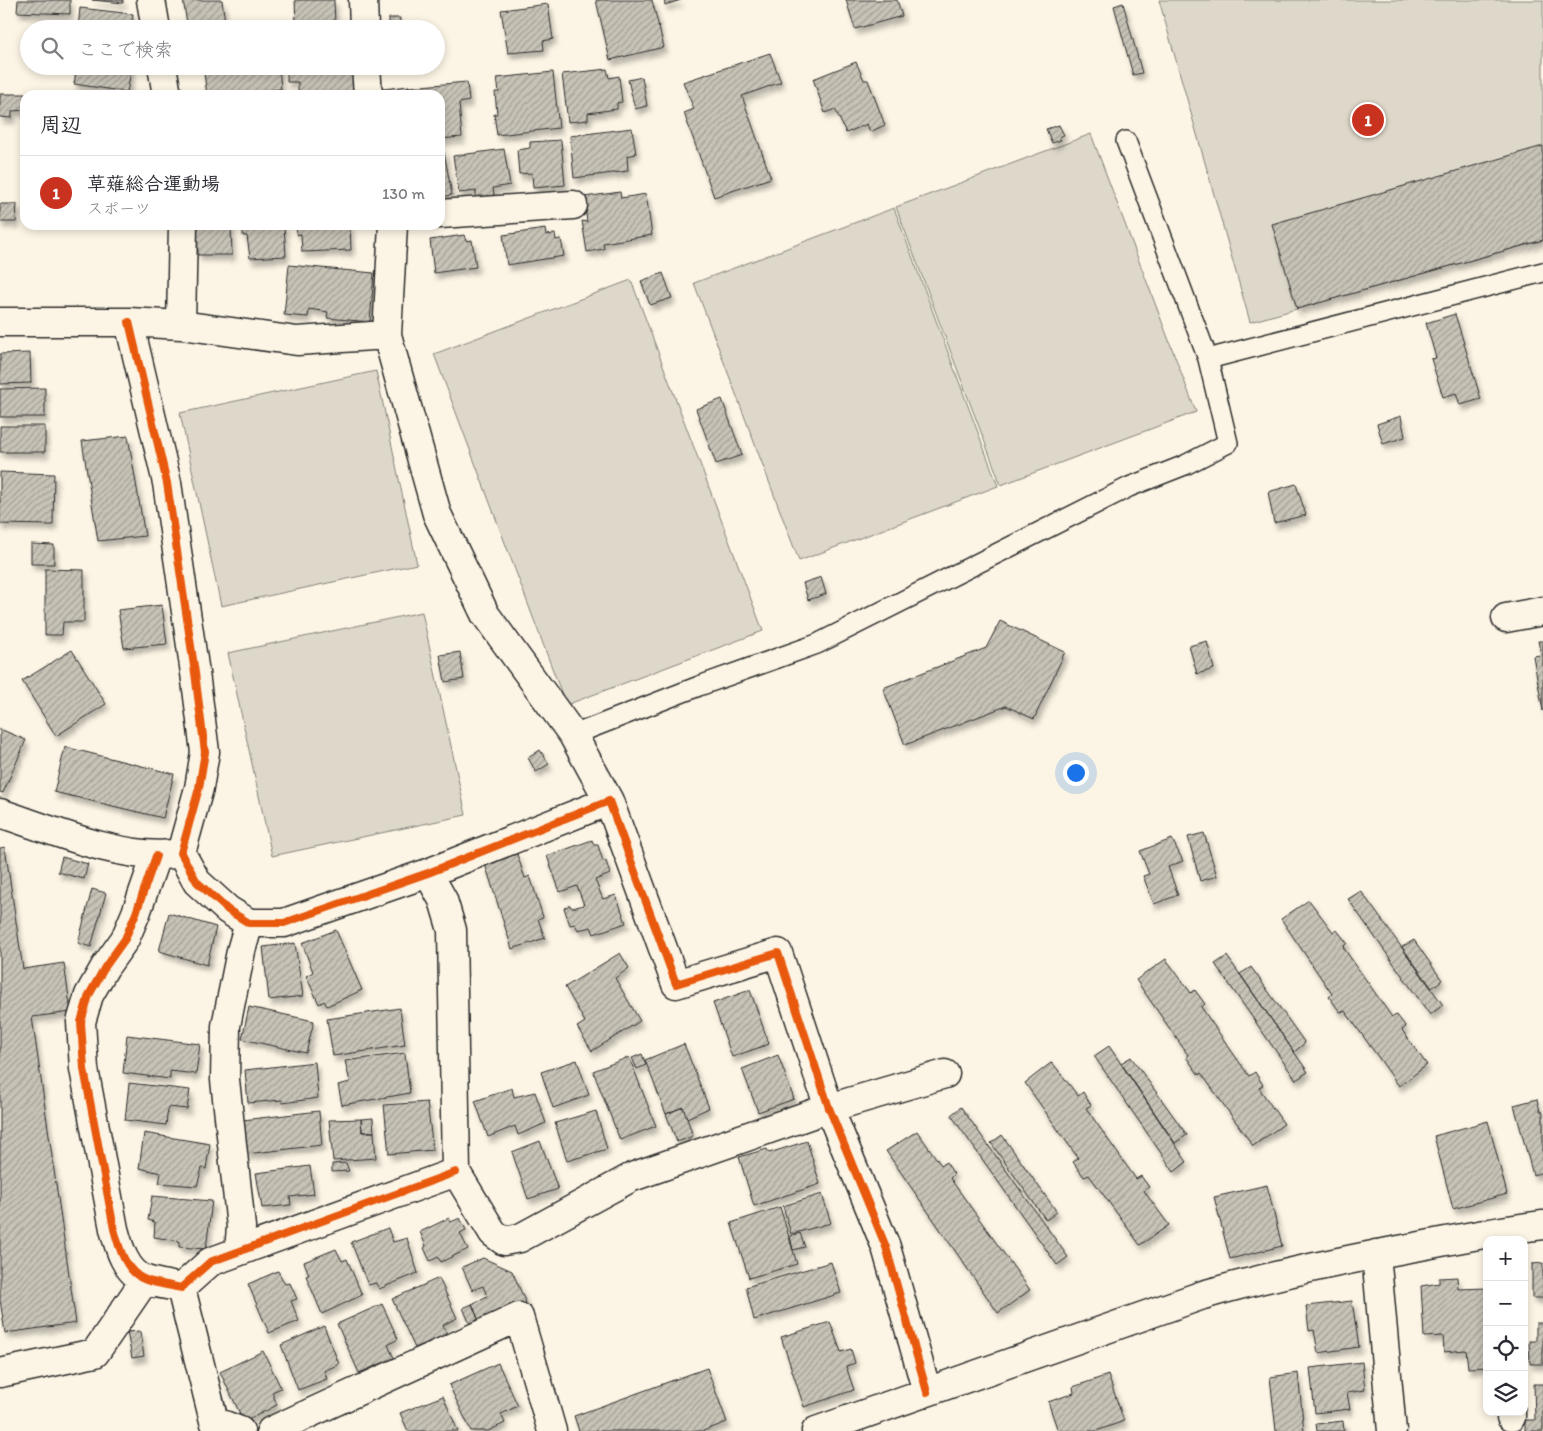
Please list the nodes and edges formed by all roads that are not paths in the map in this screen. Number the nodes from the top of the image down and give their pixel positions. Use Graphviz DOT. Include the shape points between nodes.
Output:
graph roads {
  1 [pos="152,0"];
  2 [pos="363,0"];
  3 [pos="155,20"];
  4 [pos="364,20"];
  5 [pos="164,75"];
  6 [pos="367,75"];
  7 [pos="166,90"];
  8 [pos="368,90"];
  9 [pos="1126,141"];
  10 [pos="573,204"];
  11 [pos="445,214"];
  12 [pos="183,230"];
  13 [pos="393,230"];
  14 [pos="1543,272"];
  15 [pos="0,322"];
  16 [pos="129,322"];
  17 [pos="181,325"];
  18 [pos="387,335"];
  19 [pos="1208,359"];
  20 [pos="1543,611"];
  21 [pos="1506,618"];
  22 [pos="573,735"];
  23 [pos="609,801"];
  24 [pos="0,813"];
  25 [pos="168,855"];
  26 [pos="428,872"];
  27 [pos="249,923"];
  28 [pos="945,1074"];
  29 [pos="829,1108"];
  30 [pos="456,1172"];
  31 [pos="1543,1225"];
  32 [pos="1509,1234"];
  33 [pos="239,1251"];
  34 [pos="1376,1254"];
  35 [pos="145,1280"];
  36 [pos="181,1288"];
  37 [pos="0,1373"];
  38 [pos="927,1392"];
  39 [pos="240,1431"];
  40 [pos="271,1431"];
  41 [pos="552,1431"];
  42 [pos="816,1431"];
  43 [pos="1392,1431"];
  1 -- 3 [label="street"];
  2 -- 4 [label="street"];
  5 -- 7 [label="street"];
  6 -- 8 [label="street"];
  9 -- 19 [label="lane"];
  10 -- 11 [label="street"];
  12 -- 17 [label="street"];
  13 -- 18 [label="street"];
  14 -- 19 [label="lane"];
  15 -- 16 [label="street"];
  16 -- 17 [label="street"];
  16 -- 25 [label="street" via="167,483 205,752 199,788"];
  17 -- 18 [label="street" via="297,341"];
  18 -- 22 [label="street" via="437,514 485,614"];
  19 -- 22 [label="lane" via="1228,444 1129,487 817,644"];
  20 -- 21 [label="street"];
  22 -- 23 [label="street"];
  23 -- 26 [label="street"];
  23 -- 29 [label="street" via="676,984 778,953"];
  24 -- 25 [label="street" via="108,848"];
  25 -- 27 [label="street" via="228,910"];
  25 -- 35 [label="street" via="148,882 125,939 89,995 81,1022 84,1069 114,1229 130,1268"];
  26 -- 27 [label="street" via="284,923"];
  26 -- 30 [label="street" via="443,900 452,930"];
  27 -- 33 [label="street" via="226,1026 225,1080 241,1227"];
  28 -- 29 [label="street"];
  29 -- 30 [label="street" via="632,1178 520,1238 504,1241 493,1232"];
  29 -- 38 [label="street" via="886,1247"];
  30 -- 33 [label="street"];
  31 -- 32 [label="street"];
  32 -- 34 [label="street"];
  33 -- 36 [label="street" via="210,1262"];
  34 -- 38 [label="street" via="1202,1295"];
  34 -- 43 [label="street"];
  35 -- 36 [label="street"];
  35 -- 37 [label="street" via="95,1352"];
  36 -- 39 [label="street" via="214,1421"];
  38 -- 42 [label="street"];
  40 -- 41 [label="street" via="519,1317"];
}
